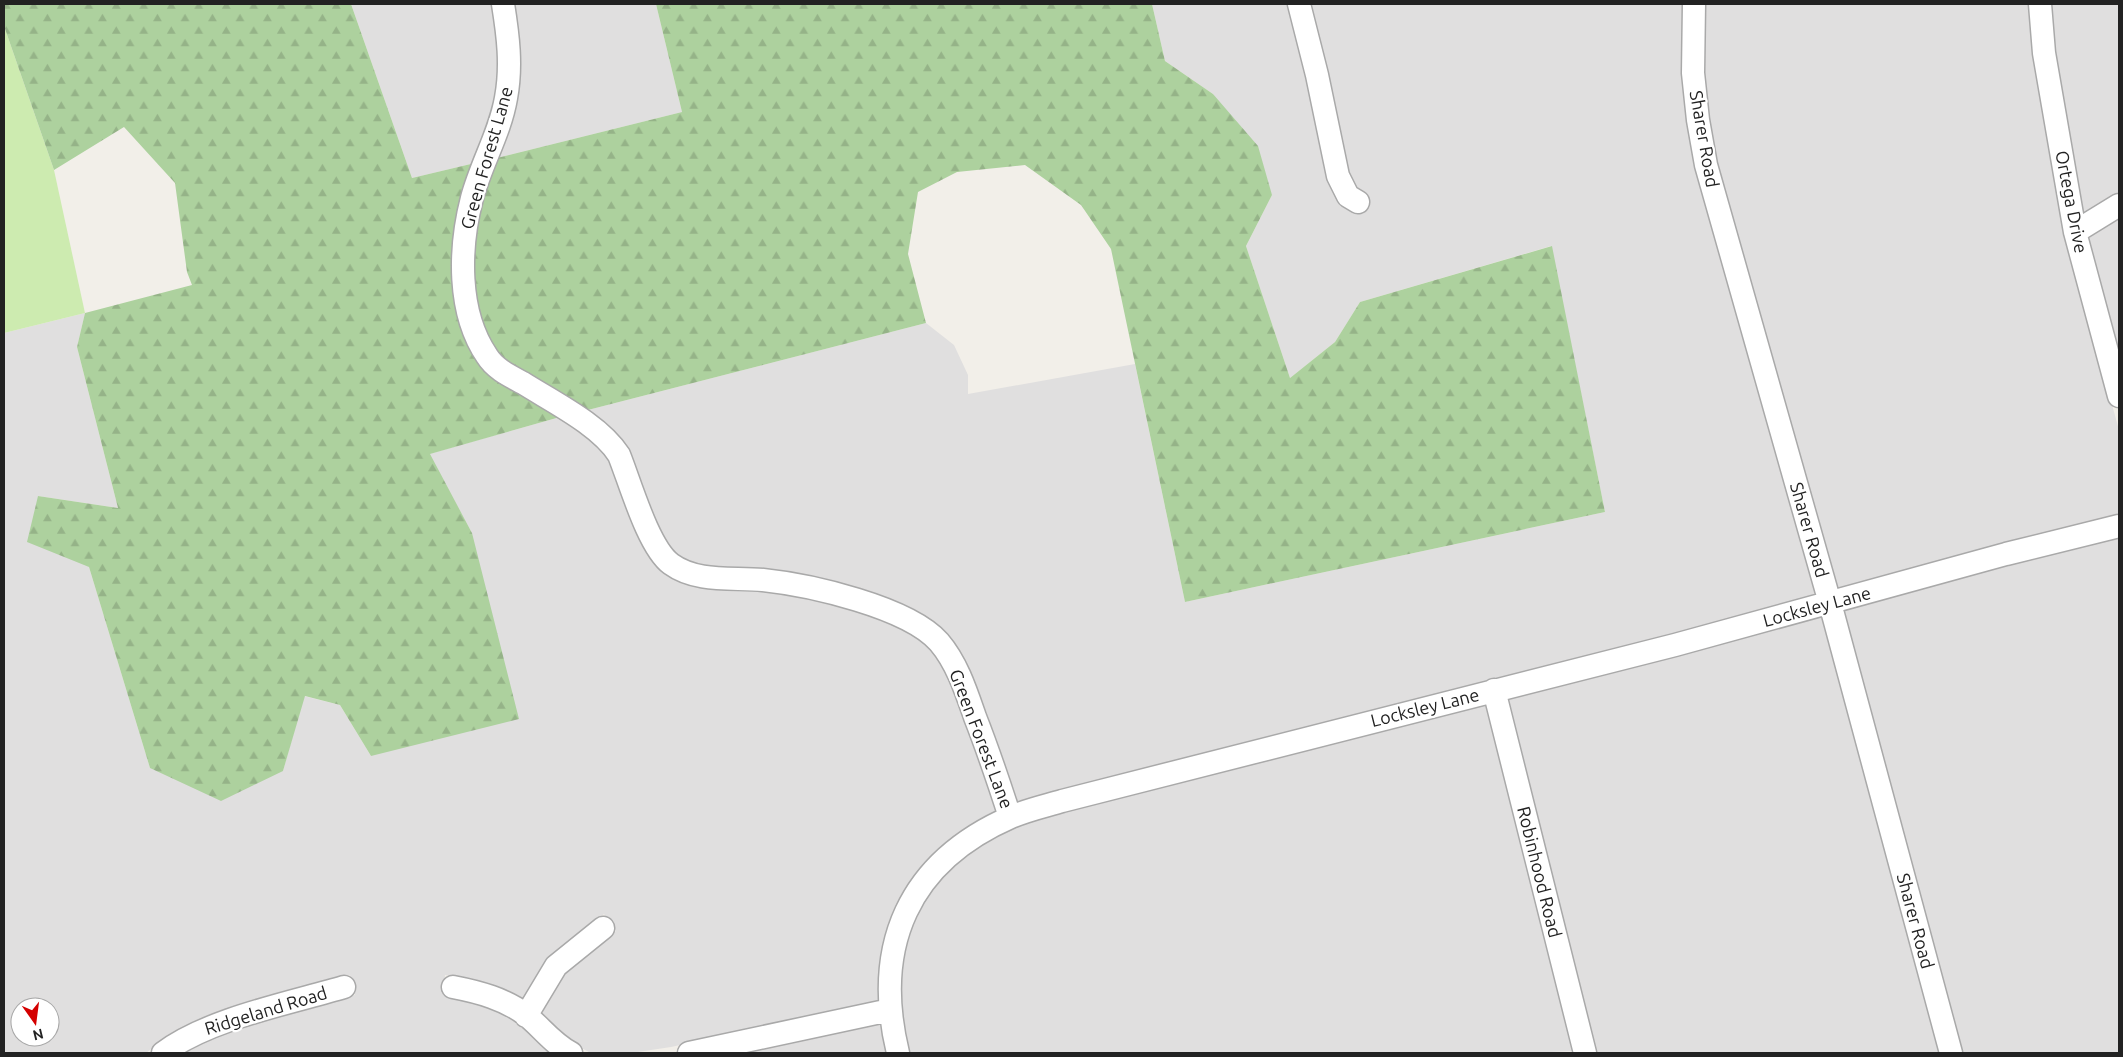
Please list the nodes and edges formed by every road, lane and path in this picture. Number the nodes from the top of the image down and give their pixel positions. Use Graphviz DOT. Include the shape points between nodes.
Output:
graph roads {
  1 [pos="502,4"];
  2 [pos="1299,4"];
  3 [pos="1694,4"];
  4 [pos="2040,4"];
  5 [pos="1358,202"];
  6 [pos="2119,204"];
  7 [pos="2075,232"];
  8 [pos="2119,396"];
  9 [pos="2119,526"];
  10 [pos="1830,604"];
  11 [pos="1494,690"];
  12 [pos="1010,817"];
  13 [pos="603,928"];
  14 [pos="344,987"];
  15 [pos="453,987"];
  16 [pos="890,1010"];
  17 [pos="526,1016"];
  18 [pos="163,1053"];
  19 [pos="571,1053"];
  20 [pos="689,1053"];
  21 [pos="898,1053"];
  22 [pos="1585,1053"];
  23 [pos="1951,1053"];
  1 -- 12 [label="street, Green Forest Lane" via="510,74 506,100 472,198 463,257 469,313 488,358 497,368 563,408 614,446 648,530 670,563 700,576 771,581 835,594 899,614 927,630 945,651 964,686"];
  2 -- 5 [label="street" via="1338,176 1348,196"];
  3 -- 10 [label="street, Sharer Road" via="1693,73 1706,165"];
  4 -- 7 [label="street, Ortega Drive" via="2044,53"];
  6 -- 7 [label="street"];
  7 -- 8 [label="street, Ortega Drive"];
  9 -- 10 [label="street, Locksley Lane"];
  10 -- 11 [label="street, Locksley Lane"];
  10 -- 23 [label="street, Sharer Road"];
  11 -- 12 [label="street, Locksley Lane"];
  11 -- 22 [label="street, Robinhood Road"];
  12 -- 16 [label="street, Locksley Lane" via="952,852 913,895 894,941 890,965"];
  13 -- 17 [label="street" via="556,966"];
  14 -- 18 [label="street, Ridgeland Road" via="198,1032"];
  15 -- 17 [label="street" via="503,1001"];
  16 -- 20 [label="street"];
  16 -- 21 [label="street, Locksley Lane"];
  17 -- 19 [label="street"];
}
